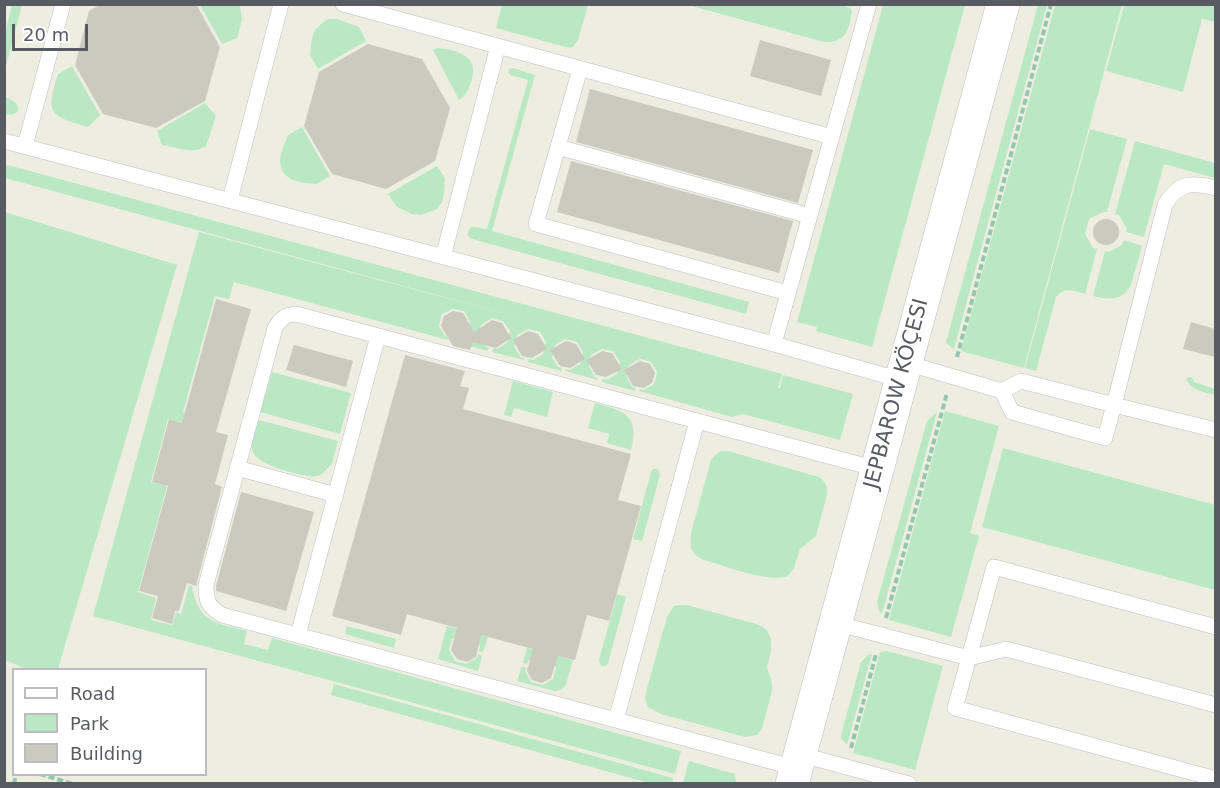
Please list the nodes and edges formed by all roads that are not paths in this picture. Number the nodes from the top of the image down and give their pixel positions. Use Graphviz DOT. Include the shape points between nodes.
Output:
graph roads {
  1 [pos="63,4"];
  2 [pos="281,4"];
  3 [pos="343,4"];
  4 [pos="869,4"];
  5 [pos="1003,4"];
  6 [pos="498,46"];
  7 [pos="580,69"];
  8 [pos="832,137"];
  9 [pos="4,141"];
  10 [pos="26,146"];
  11 [pos="558,147"];
  12 [pos="1215,189"];
  13 [pos="230,200"];
  14 [pos="810,216"];
  15 [pos="443,257"];
  16 [pos="788,293"];
  17 [pos="378,336"];
  18 [pos="774,344"];
  19 [pos="904,371"];
  20 [pos="1002,392"];
  21 [pos="1113,405"];
  22 [pos="697,421"];
  23 [pos="1215,430"];
  24 [pos="237,468"];
  25 [pos="877,469"];
  26 [pos="336,495"];
  27 [pos="835,623"];
  28 [pos="1215,627"];
  29 [pos="298,635"];
  30 [pos="969,658"];
  31 [pos="1215,705"];
  32 [pos="616,720"];
  33 [pos="796,769"];
  34 [pos="1215,779"];
  35 [pos="909,783"];
  1 -- 10 [label="lane"];
  2 -- 13 [label="lane"];
  3 -- 6 [label="lane"];
  4 -- 8 [label="lane"];
  5 -- 19 [label="street, JEPBAROW KÖÇESI"];
  6 -- 7 [label="lane"];
  6 -- 15 [label="lane"];
  7 -- 8 [label="lane"];
  7 -- 11 [label="lane"];
  8 -- 14 [label="lane"];
  9 -- 10 [label="lane"];
  10 -- 13 [label="lane"];
  11 -- 14 [label="lane"];
  11 -- 16 [label="lane" via="536,224"];
  12 -- 21 [label="lane" via="1189,185 1178,189 1165,205"];
  13 -- 15 [label="lane"];
  14 -- 16 [label="lane"];
  15 -- 18 [label="lane"];
  16 -- 18 [label="lane"];
  17 -- 22 [label="lane"];
  17 -- 24 [label="lane" via="296,314 280,319"];
  17 -- 26 [label="lane"];
  18 -- 19 [label="lane"];
  19 -- 20 [label="lane"];
  19 -- 25 [label="street, JEPBAROW KÖÇESI"];
  20 -- 21 [label="lane" via="1021,381"];
  20 -- 21 [label="lane" via="1012,412 1105,438"];
  21 -- 23 [label="lane"];
  22 -- 25 [label="lane"];
  22 -- 32 [label="lane"];
  24 -- 26 [label="lane"];
  24 -- 29 [label="lane" via="206,585 206,598 211,608 222,615"];
  25 -- 27 [label="street, JEPBAROW KÖÇESI"];
  26 -- 29 [label="lane"];
  27 -- 30 [label="lane"];
  27 -- 33 [label="street, JEPBAROW KÖÇESI"];
  28 -- 30 [label="lane" via="994,567"];
  29 -- 32 [label="lane"];
  30 -- 31 [label="lane" via="1006,649"];
  30 -- 34 [label="lane" via="955,708"];
  32 -- 33 [label="lane"];
  33 -- 35 [label="lane"];
}
